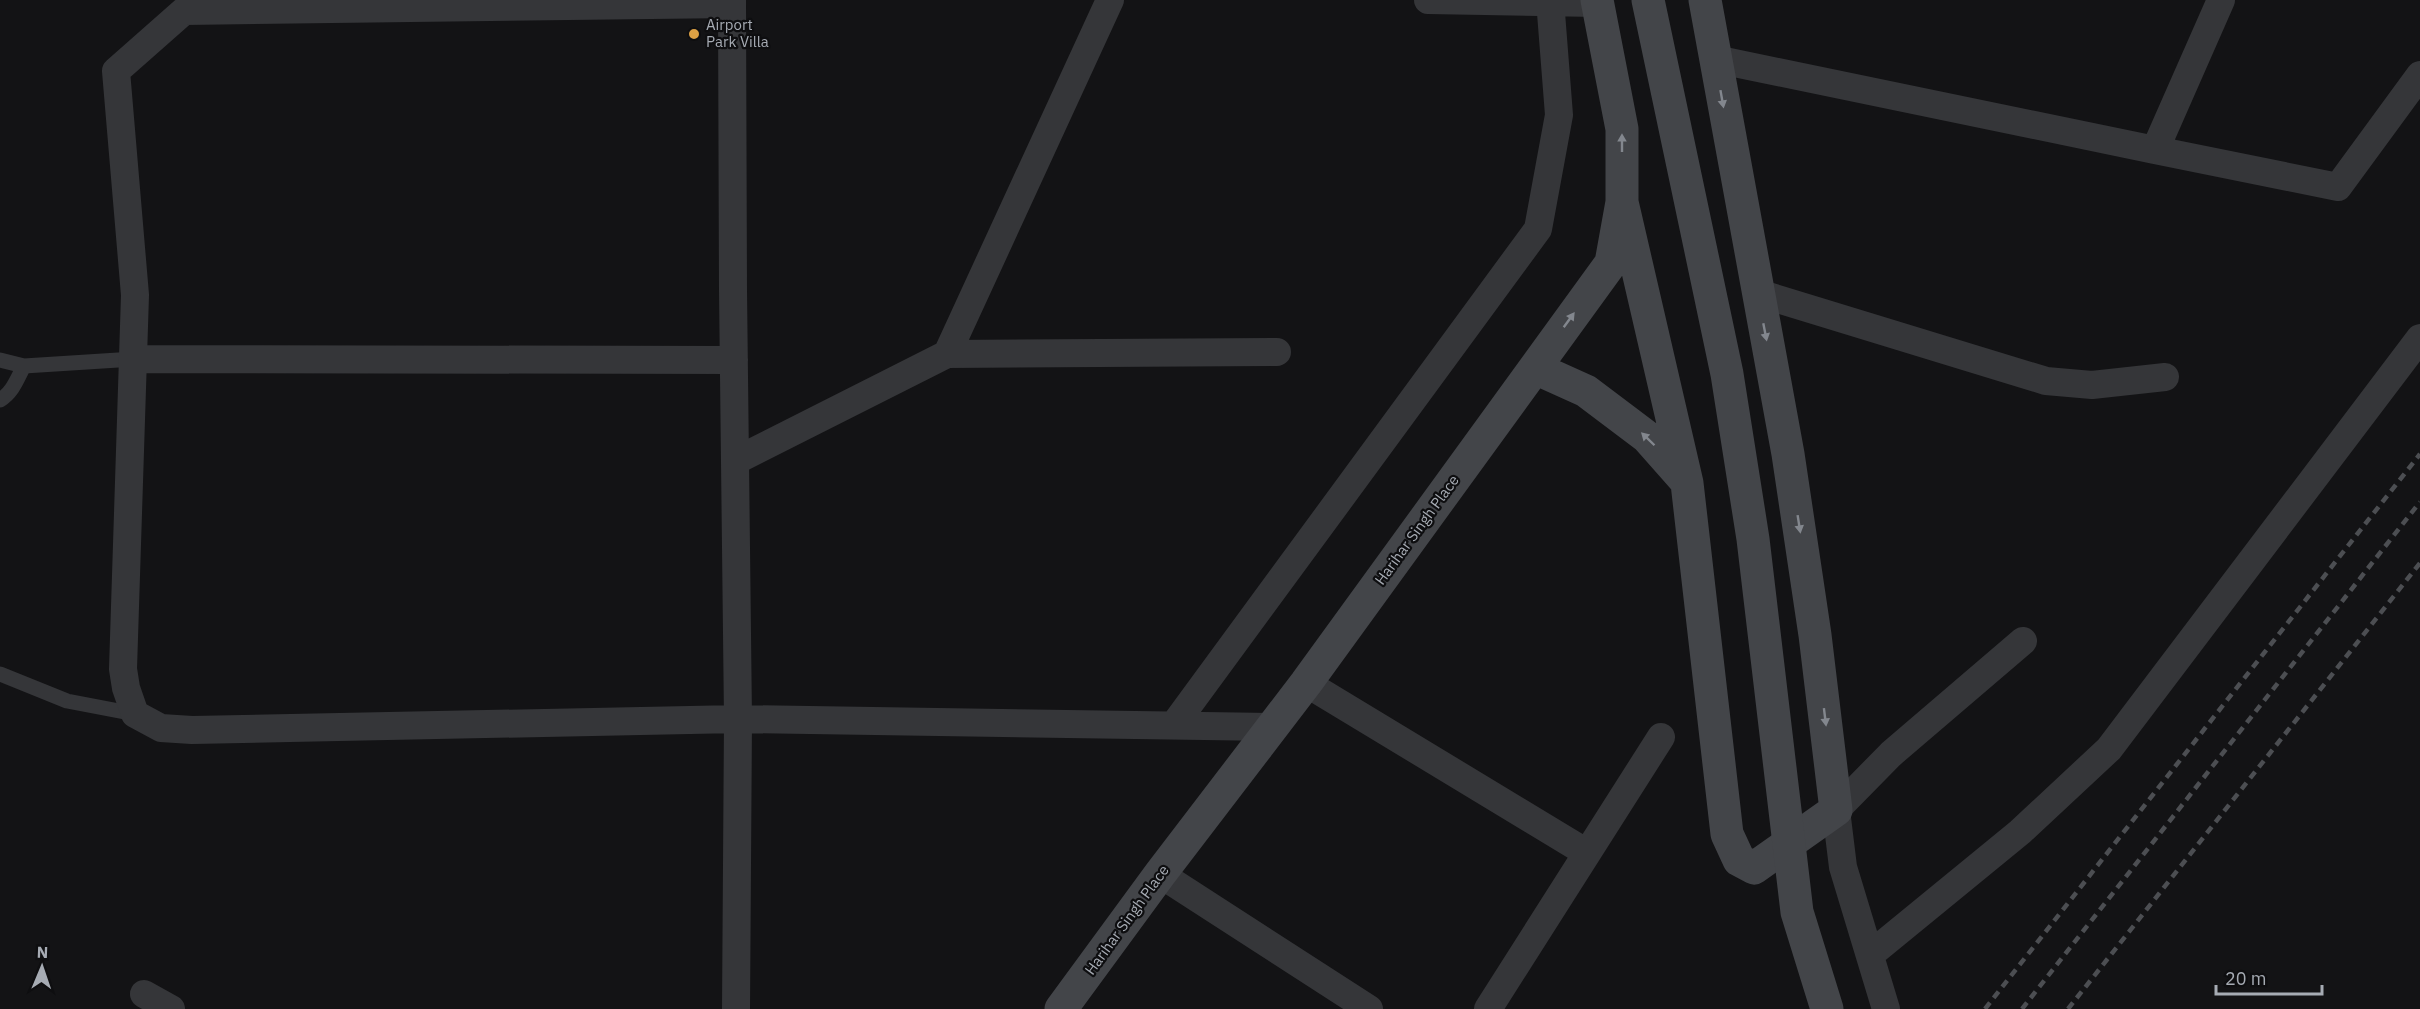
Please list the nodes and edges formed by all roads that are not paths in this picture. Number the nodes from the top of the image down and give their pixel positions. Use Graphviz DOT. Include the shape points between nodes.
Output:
graph roads {
  1 [pos="1110,0"];
  2 [pos="1428,0"];
  3 [pos="1648,0"];
  4 [pos="1705,0"];
  5 [pos="2221,0"];
  6 [pos="1550,1"];
  7 [pos="732,2"];
  8 [pos="1597,2"];
  9 [pos="1715,59"];
  10 [pos="2420,75"];
  11 [pos="2155,150"];
  12 [pos="1622,202"];
  13 [pos="1758,292"];
  14 [pos="2420,338"];
  15 [pos="1276,352"];
  16 [pos="947,354"];
  17 [pos="134,359"];
  18 [pos="0,360"];
  19 [pos="734,360"];
  20 [pos="24,366"];
  21 [pos="1535,368"];
  22 [pos="2165,377"];
  23 [pos="0,400"];
  24 [pos="735,461"];
  25 [pos="1687,483"];
  26 [pos="2023,641"];
  27 [pos="0,674"];
  28 [pos="1306,683"];
  29 [pos="135,714"];
  30 [pos="738,719"];
  31 [pos="1174,725"];
  32 [pos="1272,727"];
  33 [pos="1661,737"];
  34 [pos="1836,810"];
  35 [pos="1587,853"];
  36 [pos="1160,874"];
  37 [pos="1871,954"];
  38 [pos="144,994"];
  39 [pos="171,1009"];
  40 [pos="736,1009"];
  41 [pos="1062,1009"];
  42 [pos="1369,1009"];
  43 [pos="1488,1009"];
  44 [pos="1827,1009"];
  45 [pos="1886,1009"];
  1 -- 16 [label="street"];
  2 -- 6 [label="street"];
  3 -- 44 [label="street, bridge" via="1729,386 1753,539 1797,912"];
  4 -- 9 [label="street"];
  5 -- 11 [label="street"];
  6 -- 8 [label="street"];
  6 -- 31 [label="street" via="1559,116 1538,229"];
  7 -- 17 [label="street" via="184,11 116,71 135,295"];
  7 -- 19 [label="street"];
  12 -- 8 [label="street, Harihar Singh Place, one-way" via="1622,129"];
  9 -- 11 [label="street"];
  9 -- 13 [label="street, one-way"];
  10 -- 11 [label="street" via="2338,187"];
  21 -- 12 [label="street, Harihar Singh Place, one-way" via="1611,262"];
  12 -- 25 [label="street"];
  13 -- 22 [label="street" via="2046,381 2092,385"];
  13 -- 34 [label="street, one-way" via="1804,556"];
  14 -- 37 [label="street" via="2109,749 2020,832"];
  15 -- 16 [label="street"];
  16 -- 24 [label="street"];
  17 -- 19 [label="street"];
  17 -- 20 [label="lane"];
  17 -- 29 [label="street" via="123,669"];
  18 -- 20 [label="lane"];
  19 -- 24 [label="street"];
  20 -- 23 [label="lane" via="14,386"];
  25 -- 21 [label="street, one-way" via="1647,437 1586,391"];
  21 -- 28 [label="street, Harihar Singh Place"];
  24 -- 30 [label="street"];
  25 -- 34 [label="street" via="1727,834 1739,860 1754,868"];
  26 -- 34 [label="street" via="1891,754"];
  27 -- 29 [label="lane" via="67,700"];
  28 -- 32 [label="street, Harihar Singh Place"];
  28 -- 35 [label="street"];
  29 -- 30 [label="street" via="161,728 192,730"];
  30 -- 31 [label="street"];
  30 -- 40 [label="street"];
  31 -- 32 [label="street"];
  32 -- 36 [label="street, Harihar Singh Place"];
  33 -- 35 [label="street"];
  34 -- 37 [label="street" via="1843,867"];
  35 -- 43 [label="street"];
  36 -- 41 [label="street, Harihar Singh Place"];
  36 -- 42 [label="street"];
  37 -- 45 [label="street"];
  38 -- 39 [label="street"];
}
